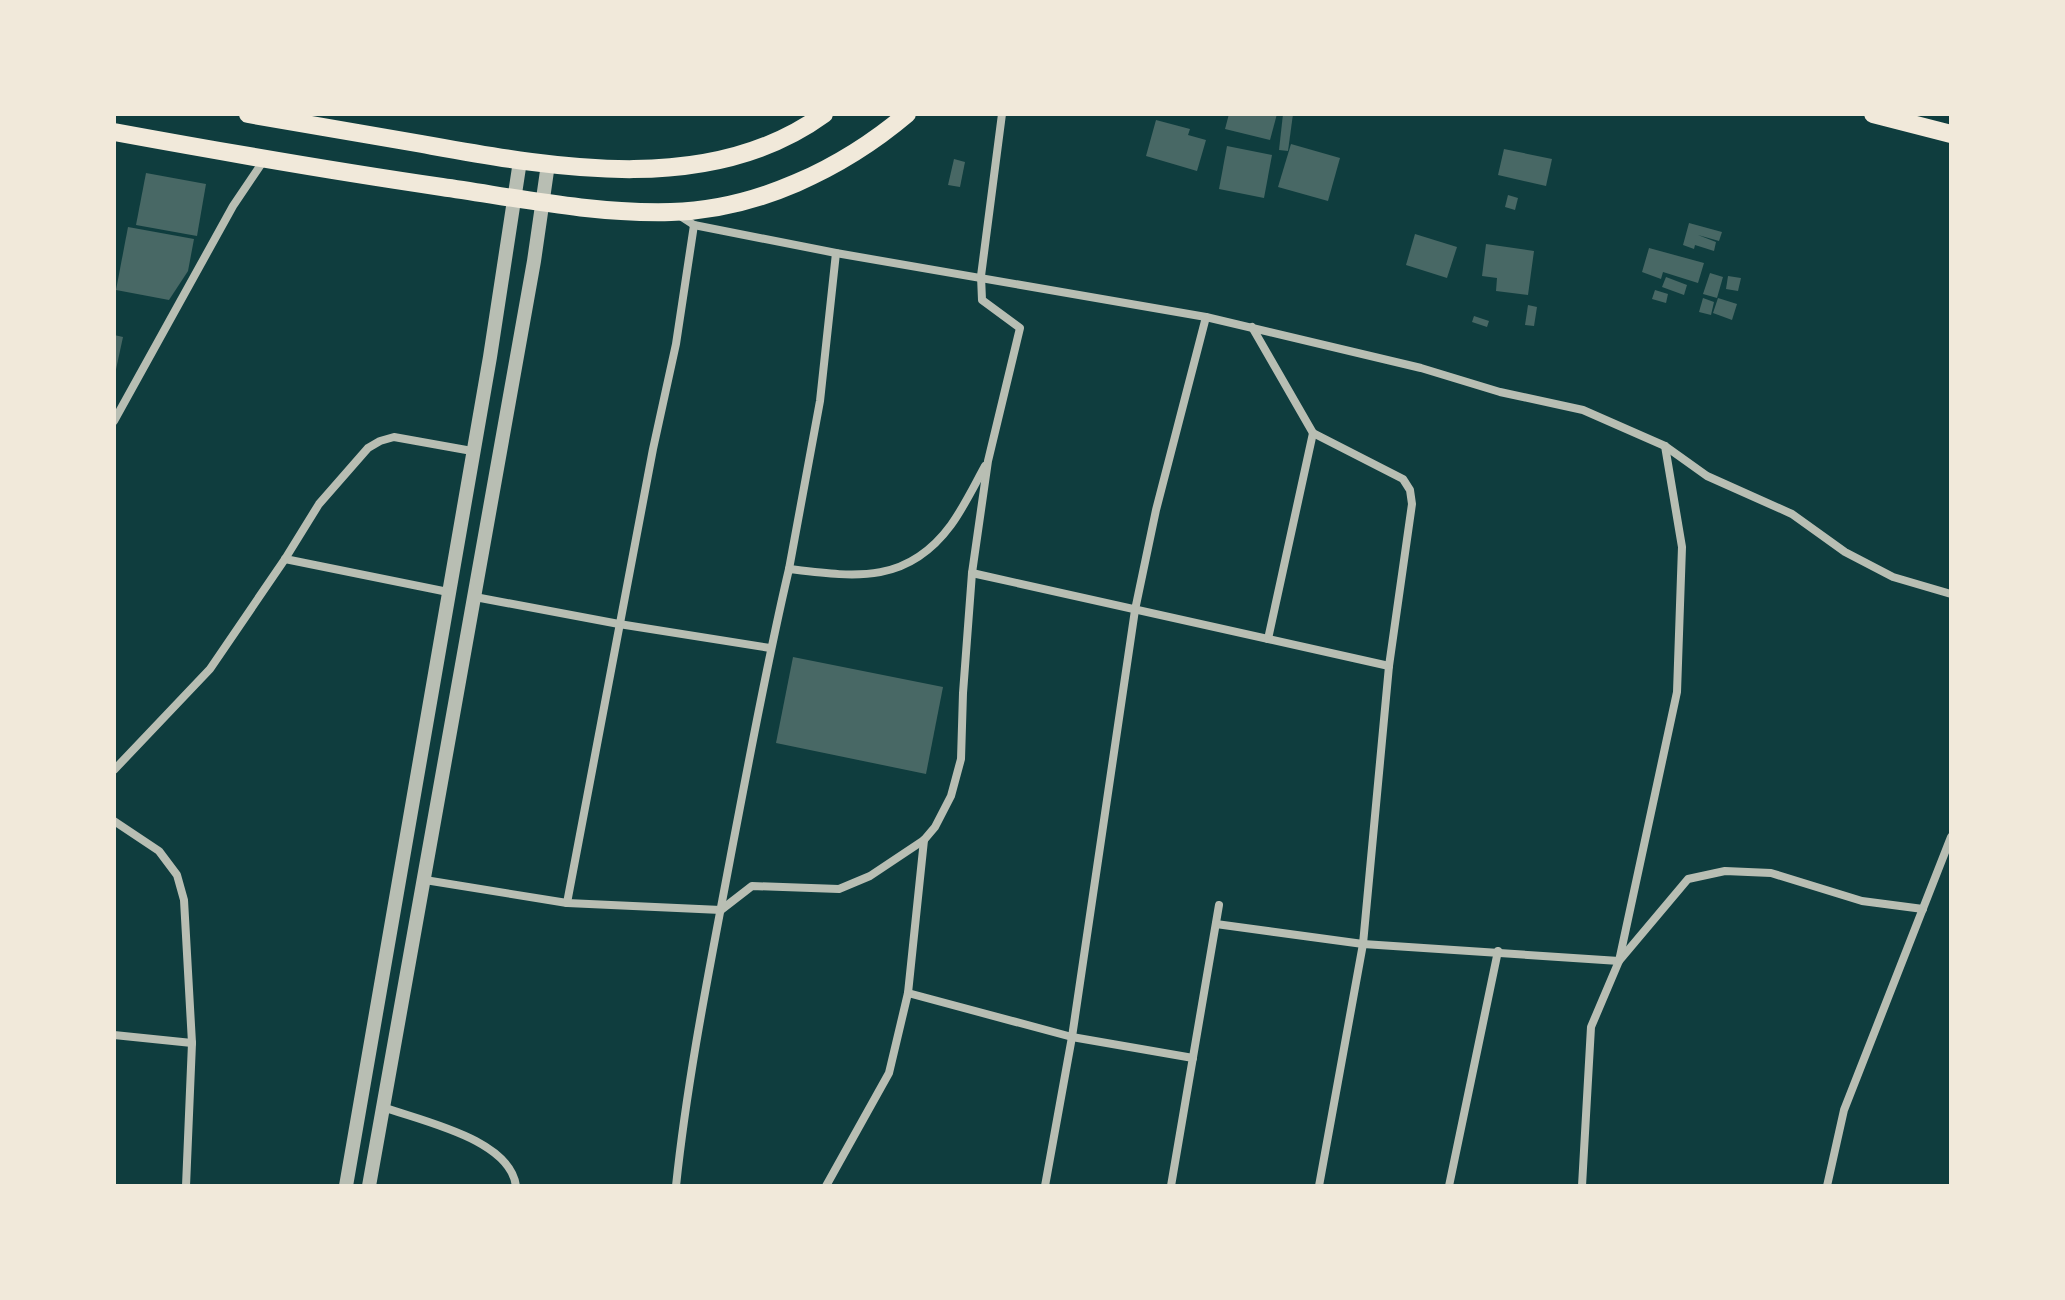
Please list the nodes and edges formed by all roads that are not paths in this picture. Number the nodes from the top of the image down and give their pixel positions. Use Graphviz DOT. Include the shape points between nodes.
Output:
graph roads {
  1 [pos="248,114"];
  2 [pos="824,114"];
  3 [pos="907,114"];
  4 [pos="1002,114"];
  5 [pos="1873,114"];
  6 [pos="114,132"];
  7 [pos="1951,134"];
  8 [pos="265,159"];
  9 [pos="520,161"];
  10 [pos="548,164"];
  11 [pos="514,199"];
  12 [pos="542,203"];
  13 [pos="674,212"];
  14 [pos="694,225"];
  15 [pos="836,253"];
  16 [pos="981,276"];
  17 [pos="1206,317"];
  18 [pos="1252,327"];
  19 [pos="114,421"];
  20 [pos="1313,433"];
  21 [pos="1665,446"];
  22 [pos="472,451"];
  23 [pos="988,461"];
  24 [pos="285,559"];
  25 [pos="789,569"];
  26 [pos="972,573"];
  27 [pos="448,592"];
  28 [pos="1951,594"];
  29 [pos="475,597"];
  30 [pos="1135,610"];
  31 [pos="619,624"];
  32 [pos="1268,639"];
  33 [pos="770,648"];
  34 [pos="1389,666"];
  35 [pos="114,770"];
  36 [pos="114,821"];
  37 [pos="1951,837"];
  38 [pos="924,840"];
  39 [pos="425,880"];
  40 [pos="567,903"];
  41 [pos="1219,905"];
  42 [pos="1923,909"];
  43 [pos="721,910"];
  44 [pos="1216,924"];
  45 [pos="1363,944"];
  46 [pos="1498,951"];
  47 [pos="1619,961"];
  48 [pos="908,993"];
  49 [pos="114,1035"];
  50 [pos="1072,1037"];
  51 [pos="192,1043"];
  52 [pos="1193,1058"];
  53 [pos="383,1107"];
  54 [pos="186,1186"];
  55 [pos="346,1186"];
  56 [pos="369,1186"];
  57 [pos="516,1186"];
  58 [pos="676,1186"];
  59 [pos="826,1186"];
  60 [pos="1045,1186"];
  61 [pos="1171,1186"];
  62 [pos="1319,1186"];
  63 [pos="1449,1186"];
  64 [pos="1582,1186"];
  65 [pos="1827,1186"];
  1 -- 9 [label="highway"];
  2 -- 10 [label="highway" via="783,138 707,162 644,168"];
  3 -- 13 [label="highway" via="844,159 801,181 757,196"];
  4 -- 16 [label="street"];
  5 -- 7 [label="highway"];
  6 -- 8 [label="highway"];
  8 -- 11 [label="highway"];
  8 -- 19 [label="street" via="233,206"];
  9 -- 10 [label="highway"];
  9 -- 11 [label="street"];
  10 -- 12 [label="street"];
  11 -- 12 [label="highway"];
  11 -- 22 [label="street"];
  12 -- 13 [label="highway"];
  12 -- 29 [label="street"];
  13 -- 14 [label="street"];
  14 -- 15 [label="street"];
  14 -- 31 [label="street" via="676,344"];
  15 -- 16 [label="street"];
  15 -- 25 [label="street" via="820,401"];
  16 -- 17 [label="street"];
  16 -- 23 [label="street" via="982,300 1020,328"];
  17 -- 18 [label="street"];
  17 -- 30 [label="street"];
  18 -- 20 [label="street"];
  18 -- 21 [label="street" via="1583,410"];
  20 -- 32 [label="street"];
  20 -- 34 [label="street" via="1403,479 1410,490"];
  21 -- 28 [label="street" via="1707,476 1792,514 1857,559 1893,577"];
  21 -- 47 [label="street" via="1682,547 1677,692"];
  22 -- 24 [label="street" via="394,437 380,441 319,504"];
  22 -- 27 [label="street"];
  23 -- 25 [label="street" via="951,525 908,566 870,574"];
  23 -- 26 [label="street"];
  24 -- 27 [label="street"];
  24 -- 35 [label="street" via="210,669"];
  25 -- 33 [label="street"];
  26 -- 30 [label="street"];
  26 -- 38 [label="street" via="961,759 951,796"];
  27 -- 55 [label="street"];
  29 -- 31 [label="street"];
  29 -- 39 [label="street"];
  30 -- 32 [label="street"];
  30 -- 50 [label="street"];
  31 -- 33 [label="street"];
  31 -- 40 [label="street"];
  32 -- 34 [label="street"];
  33 -- 43 [label="street"];
  34 -- 45 [label="street"];
  36 -- 51 [label="street" via="159,851 177,875 184,900"];
  37 -- 42 [label="street"];
  38 -- 43 [label="street" via="870,876 839,889 752,886"];
  38 -- 48 [label="street"];
  39 -- 40 [label="street"];
  39 -- 53 [label="street"];
  40 -- 43 [label="street"];
  41 -- 44 [label="street"];
  42 -- 47 [label="street" via="1862,901 1771,873 1725,871 1688,879"];
  42 -- 65 [label="street" via="1844,1110"];
  43 -- 58 [label="street"];
  44 -- 45 [label="street"];
  44 -- 52 [label="street"];
  45 -- 46 [label="street"];
  45 -- 62 [label="street"];
  46 -- 47 [label="street"];
  46 -- 63 [label="street"];
  47 -- 64 [label="street" via="1591,1027"];
  48 -- 50 [label="street"];
  48 -- 59 [label="street" via="889,1073"];
  49 -- 51 [label="street"];
  50 -- 52 [label="street"];
  50 -- 60 [label="street"];
  51 -- 54 [label="street"];
  52 -- 61 [label="street"];
  53 -- 56 [label="street"];
  53 -- 57 [label="street" via="479,1141 500,1157"];
}
